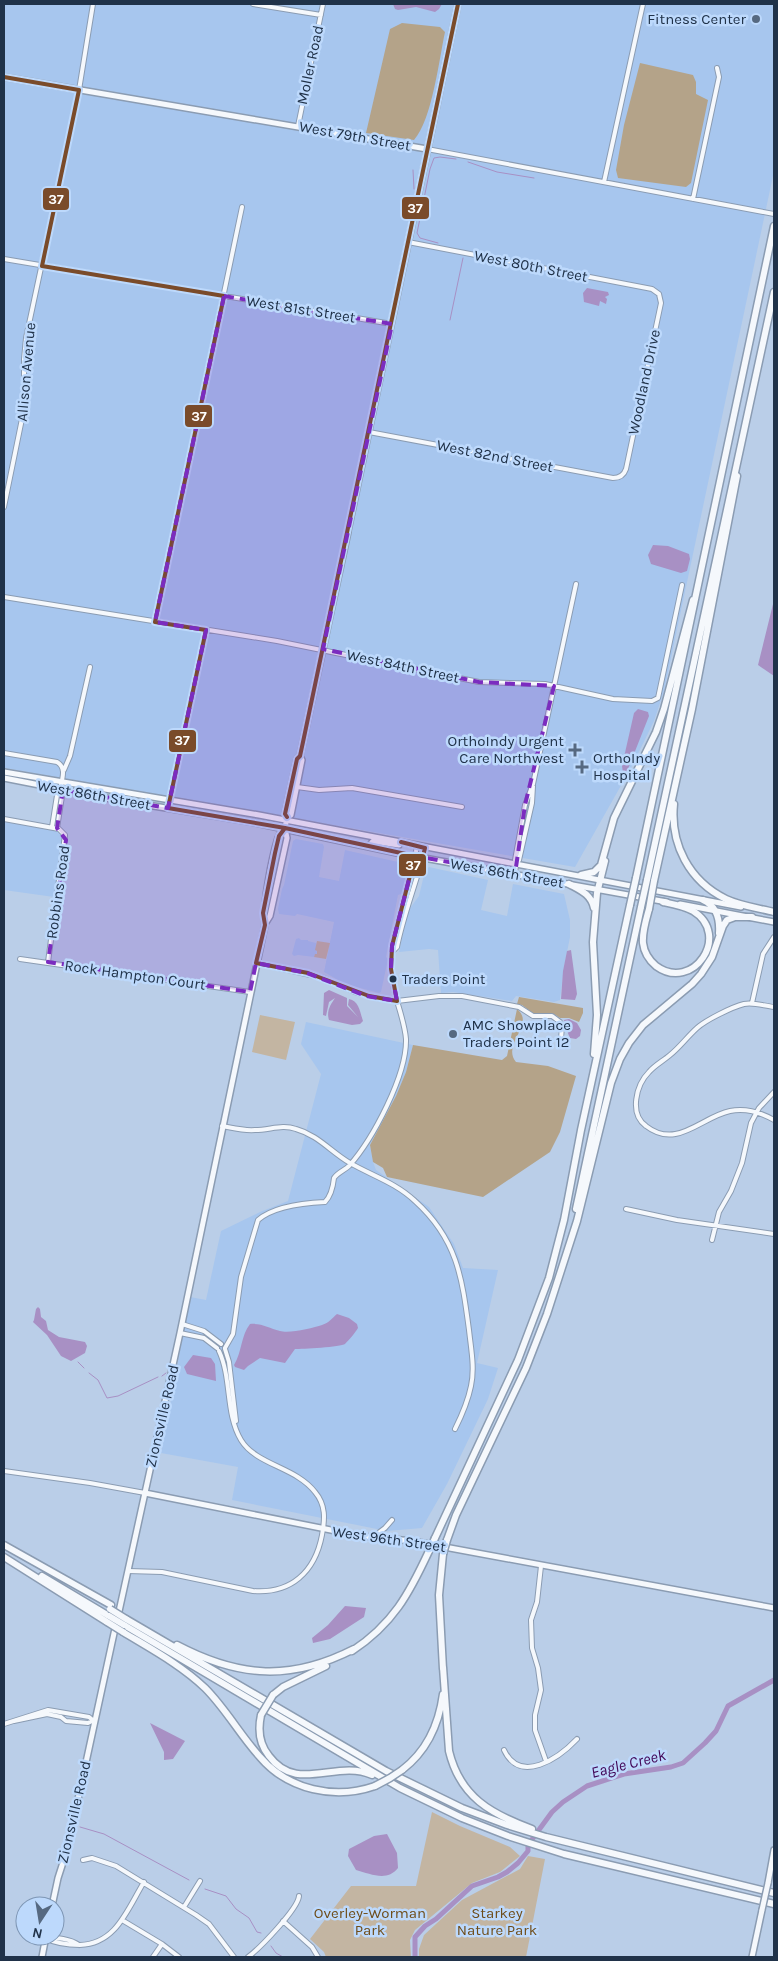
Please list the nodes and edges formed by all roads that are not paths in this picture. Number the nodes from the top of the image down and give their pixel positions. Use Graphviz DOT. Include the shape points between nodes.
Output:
graph roads {
  1 [pos="94,4"];
  2 [pos="253,4"];
  3 [pos="323,4"];
  4 [pos="458,4"];
  5 [pos="643,4"];
  6 [pos="321,15"];
  7 [pos="716,68"];
  8 [pos="4,77"];
  9 [pos="81,90"];
  10 [pos="298,126"];
  11 [pos="427,149"];
  12 [pos="604,182"];
  13 [pos="693,199"];
  14 [pos="242,207"];
  15 [pos="774,214"];
  16 [pos="774,226"];
  17 [pos="408,242"];
  18 [pos="4,259"];
  19 [pos="42,266"];
  20 [pos="653,289"];
  21 [pos="774,292"];
  22 [pos="224,296"];
  23 [pos="392,324"];
  24 [pos="746,425"];
  25 [pos="369,432"];
  26 [pos="621,476"];
  27 [pos="4,507"];
  28 [pos="576,584"];
  29 [pos="682,584"];
  30 [pos="696,593"];
  31 [pos="4,598"];
  32 [pos="155,622"];
  33 [pos="206,630"];
  34 [pos="323,649"];
  35 [pos="90,667"];
  36 [pos="554,686"];
  37 [pos="4,753"];
  38 [pos="300,756"];
  39 [pos="681,761"];
  40 [pos="64,770"];
  41 [pos="4,772"];
  42 [pos="4,778"];
  43 [pos="62,782"];
  44 [pos="297,787"];
  45 [pos="60,789"];
  46 [pos="170,801"];
  47 [pos="462,807"];
  48 [pos="168,808"];
  49 [pos="287,818"];
  50 [pos="4,819"];
  51 [pos="55,828"];
  52 [pos="285,828"];
  53 [pos="608,840"];
  54 [pos="410,844"];
  55 [pos="369,846"];
  56 [pos="417,846"];
  57 [pos="425,848"];
  58 [pos="415,856"];
  59 [pos="423,858"];
  60 [pos="516,864"];
  61 [pos="272,867"];
  62 [pos="515,874"];
  63 [pos="581,875"];
  64 [pos="601,880"];
  65 [pos="569,884"];
  66 [pos="276,886"];
  67 [pos="598,890"];
  68 [pos="703,900"];
  69 [pos="663,902"];
  70 [pos="714,910"];
  71 [pos="595,912"];
  72 [pos="774,912"];
  73 [pos="752,917"];
  74 [pos="774,922"];
  75 [pos="265,925"];
  76 [pos="774,937"];
  77 [pos="717,944"];
  78 [pos="393,951"];
  79 [pos="20,959"];
  80 [pos="48,962"];
  81 [pos="256,963"];
  82 [pos="250,992"];
  83 [pos="397,1001"];
  84 [pos="752,1003"];
  85 [pos="774,1008"];
  86 [pos="561,1039"];
  87 [pos="774,1092"];
  88 [pos="757,1112"];
  89 [pos="774,1120"];
  90 [pos="222,1126"];
  91 [pos="581,1130"];
  92 [pos="351,1163"];
  93 [pos="626,1209"];
  94 [pos="716,1226"];
  95 [pos="774,1234"];
  96 [pos="712,1240"];
  97 [pos="565,1259"];
  98 [pos="182,1324"];
  99 [pos="180,1333"];
  100 [pos="223,1346"];
  101 [pos="218,1350"];
  102 [pos="236,1425"];
  103 [pos="455,1429"];
  104 [pos="4,1471"];
  105 [pos="145,1493"];
  106 [pos="392,1520"];
  107 [pos="386,1528"];
  108 [pos="323,1529"];
  109 [pos="374,1537"];
  110 [pos="382,1537"];
  111 [pos="4,1545"];
  112 [pos="4,1556"];
  113 [pos="541,1566"];
  114 [pos="128,1571"];
  115 [pos="774,1608"];
  116 [pos="109,1613"];
  117 [pos="125,1623"];
  118 [pos="354,1650"];
  119 [pos="443,1667"];
  120 [pos="93,1721"];
  121 [pos="9,1722"];
  122 [pos="4,1724"];
  123 [pos="577,1739"];
  124 [pos="504,1750"];
  125 [pos="546,1761"];
  126 [pos="400,1788"];
  127 [pos="523,1828"];
  128 [pos="774,1850"];
  129 [pos="83,1860"];
  130 [pos="200,1881"];
  131 [pos="144,1882"];
  132 [pos="774,1893"];
  133 [pos="54,1896"];
  134 [pos="299,1896"];
  135 [pos="774,1904"];
  136 [pos="184,1907"];
  137 [pos="122,1920"];
  138 [pos="283,1921"];
  139 [pos="65,1944"];
  140 [pos="162,1944"];
  141 [pos="153,1957"];
  142 [pos="180,1957"];
  143 [pos="234,1957"];
  144 [pos="248,1957"];
  145 [pos="318,1957"];
  146 [pos="752,1957"];
  1 -- 9 [label="street, Allison Avenue"];
  2 -- 6 [label="street"];
  3 -- 6 [label="street, Moller Road"];
  4 -- 11 [label="main road, Zionsville Road"];
  5 -- 12 [label="street"];
  6 -- 10 [label="street, Moller Road"];
  7 -- 13 [label="street" via="719,77"];
  8 -- 9 [label="main road, West 79th Street"];
  9 -- 10 [label="main road, West 79th Street"];
  9 -- 19 [label="street, Allison Avenue"];
  10 -- 11 [label="main road, West 79th Street"];
  11 -- 12 [label="street, West 79th Street"];
  11 -- 17 [label="main road, Zionsville Road"];
  12 -- 13 [label="street, West 79th Street"];
  13 -- 15 [label="street, West 79th Street"];
  14 -- 22 [label="street"];
  16 -- 30 [label="highway"];
  17 -- 20 [label="street, West 80th Street"];
  17 -- 23 [label="main road, Zionsville Road"];
  18 -- 19 [label="street, West 81st Street"];
  19 -- 22 [label="street, West 81st Street"];
  19 -- 27 [label="street, Allison Avenue" via="25,344 23,417"];
  20 -- 26 [label="street, Woodland Drive" via="660,295 661,303 625,471"];
  21 -- 24 [label="highway"];
  22 -- 23 [label="street, West 81st Street"];
  22 -- 32 [label="street"];
  23 -- 25 [label="main road, Zionsville Road"];
  24 -- 39 [label="highway"];
  24 -- 97 [label="highway, bridge"];
  25 -- 26 [label="street, West 82nd Street" via="613,478"];
  25 -- 34 [label="main road, Zionsville Road"];
  28 -- 36 [label="street"];
  29 -- 36 [label="street, West 84th Street" via="656,700 613,699"];
  30 -- 53 [label="highway" via="662,718 614,818"];
  30 -- 91 [label="highway, bridge"];
  31 -- 32 [label="street, West 84th Street"];
  32 -- 33 [label="street, West 84th Street"];
  33 -- 34 [label="street, West 84th Street"];
  33 -- 46 [label="street"];
  34 -- 36 [label="street, West 84th Street" via="479,682"];
  34 -- 38 [label="main road, Zionsville Road"];
  35 -- 40 [label="street, Robbins Road"];
  36 -- 60 [label="street" via="533,784 532,803"];
  37 -- 40 [label="street" via="57,762"];
  38 -- 44 [label="main road, Zionsville Road"];
  38 -- 49 [label="main road, Zionsville Road" via="284,814"];
  39 -- 69 [label="highway, bridge" via="643,942 649,959 655,965 667,971 692,969 706,952 707,928 694,911"];
  39 -- 72 [label="highway" via="674,822 677,842 686,864 700,881 719,895"];
  40 -- 43 [label="street, Robbins Road"];
  41 -- 43 [label="main road, West 86th Street"];
  42 -- 45 [label="main road, West 86th Street"];
  43 -- 45 [label="street, Robbins Road"];
  43 -- 46 [label="main road, West 86th Street"];
  44 -- 47 [label="street" via="317,790 352,788"];
  44 -- 49 [label="main road, Zionsville Road" via="291,816"];
  45 -- 48 [label="main road, West 86th Street"];
  45 -- 51 [label="street, Robbins Road"];
  46 -- 48 [label="street"];
  46 -- 49 [label="main road, West 86th Street"];
  48 -- 52 [label="main road, West 86th Street"];
  49 -- 52 [label="main road, Zionsville Road"];
  49 -- 54 [label="main road, West 86th Street"];
  50 -- 51 [label="street"];
  51 -- 80 [label="street, Robbins Road" via="62,831 66,839"];
  52 -- 55 [label="main road, West 86th Street"];
  52 -- 61 [label="main road, Zionsville Road" via="279,836"];
  52 -- 66 [label="main road, Zionsville Road" via="287,838"];
  53 -- 63 [label="highway" via="599,868"];
  53 -- 64 [label="highway"];
  54 -- 55 [label="main road" via="373,841"];
  54 -- 56 [label="main road, West 86th Street"];
  55 -- 58 [label="main road, West 86th Street"];
  56 -- 57 [label="main road, West 86th Street"];
  56 -- 58 [label="street"];
  57 -- 59 [label="street"];
  57 -- 60 [label="main road, West 86th Street"];
  58 -- 59 [label="main road, West 86th Street"];
  58 -- 78 [label="street"];
  59 -- 62 [label="main road, West 86th Street"];
  59 -- 78 [label="street" via="407,904 398,947"];
  60 -- 62 [label="street"];
  60 -- 63 [label="main road, West 86th Street"];
  61 -- 66 [label="main road" via="276,870"];
  61 -- 75 [label="main road, Zionsville Road" via="263,913"];
  62 -- 65 [label="main road, West 86th Street"];
  63 -- 64 [label="main road, West 86th Street"];
  64 -- 67 [label="highway"];
  64 -- 68 [label="main road, West 86th Street"];
  65 -- 67 [label="main road, West 86th Street"];
  65 -- 71 [label="highway" via="591,898"];
  66 -- 75 [label="main road, Zionsville Road"];
  67 -- 69 [label="main road, West 86th Street"];
  67 -- 71 [label="highway"];
  68 -- 70 [label="highway"];
  68 -- 72 [label="main road, West 86th Street"];
  69 -- 70 [label="main road, West 86th Street"];
  70 -- 73 [label="main road, West 86th Street"];
  70 -- 77 [label="highway" via="719,921"];
  71 -- 91 [label="highway" via="593,954 597,1026"];
  73 -- 74 [label="main road, West 86th Street"];
  73 -- 77 [label="highway" via="727,920"];
  75 -- 81 [label="main road, Zionsville Road"];
  76 -- 84 [label="street" via="763,954"];
  77 -- 97 [label="highway" via="698,978 643,1024 620,1059"];
  78 -- 83 [label="street" via="391,969"];
  79 -- 80 [label="street, Rock Hampton Court"];
  80 -- 82 [label="street, Rock Hampton Court"];
  81 -- 82 [label="main road, Zionsville Road"];
  81 -- 83 [label="street" via="307,973 366,996"];
  82 -- 90 [label="main road, Zionsville Road"];
  83 -- 86 [label="street" via="451,995 519,1007 533,1016 556,1019 562,1026"];
  83 -- 92 [label="street" via="406,1041 400,1071 382,1118"];
  84 -- 85 [label="street"];
  84 -- 88 [label="street" via="738,1006 697,1028 671,1055 647,1073 636,1103 642,1123 649,1129 668,1135 682,1134 728,1112"];
  87 -- 88 [label="street"];
  88 -- 89 [label="street"];
  88 -- 94 [label="street" via="748,1131 742,1163 719,1211"];
  90 -- 92 [label="street" via="256,1130 291,1127 317,1138"];
  90 -- 98 [label="main road, Zionsville Road"];
  91 -- 118 [label="highway, bridge" via="559,1239 538,1310 512,1373 411,1588 378,1632"];
  92 -- 100 [label="street" via="334,1178 325,1202 292,1206 258,1220 242,1277 233,1334"];
  92 -- 103 [label="street" via="383,1178 415,1200 444,1235 457,1261 474,1369 468,1401"];
  93 -- 94 [label="street"];
  94 -- 95 [label="street"];
  94 -- 96 [label="street"];
  97 -- 119 [label="highway, bridge" via="536,1344 447,1540 439,1595"];
  98 -- 99 [label="main road, Zionsville Road"];
  98 -- 100 [label="street" via="204,1330"];
  99 -- 101 [label="street" via="204,1338"];
  99 -- 105 [label="main road, Zionsville Road"];
  100 -- 101 [label="street"];
  100 -- 101 [label="street" via="222,1352"];
  100 -- 102 [label="street" via="229,1362"];
  101 -- 102 [label="street" via="224,1364 231,1414"];
  102 -- 108 [label="street" via="241,1440 250,1451 296,1474 310,1485 324,1510"];
  104 -- 105 [label="street, West 96th Street"];
  105 -- 108 [label="main road, West 96th Street"];
  105 -- 114 [label="main road, Zionsville Road"];
  106 -- 107 [label="street"];
  107 -- 109 [label="street"];
  107 -- 110 [label="street"];
  108 -- 109 [label="main road, West 96th Street"];
  108 -- 114 [label="street" via="319,1550 311,1566 298,1579 276,1590 253,1591 162,1572"];
  109 -- 110 [label="main road, West 96th Street"];
  110 -- 113 [label="main road, West 96th Street"];
  111 -- 116 [label="highway"];
  112 -- 116 [label="highway"];
  113 -- 115 [label="main road, West 96th Street"];
  113 -- 125 [label="street" via="537,1602 531,1620 532,1648 541,1690 535,1730"];
  114 -- 120 [label="main road, Zionsville Road"];
  116 -- 117 [label="highway, bridge"];
  116 -- 117 [label="highway, bridge"];
  117 -- 118 [label="highway" via="207,1659 247,1671 300,1670"];
  117 -- 119 [label="highway, bridge" via="202,1685 260,1757 281,1776 306,1787 330,1792 375,1786 418,1756 436,1726 442,1697"];
  117 -- 126 [label="highway"];
  117 -- 127 [label="highway" via="400,1778 455,1805"];
  118 -- 126 [label="highway, bridge" via="273,1695 261,1715 260,1733 264,1749 284,1770 306,1775 359,1771"];
  119 -- 127 [label="highway" via="449,1746 458,1774 467,1790 484,1806"];
  120 -- 121 [label="street" via="76,1723 47,1714"];
  120 -- 121 [label="street" via="89,1717 48,1710"];
  120 -- 133 [label="main road, Zionsville Road" via="67,1850"];
  121 -- 122 [label="street"];
  123 -- 125 [label="street" via="569,1748"];
  124 -- 125 [label="street" via="508,1759 520,1767 536,1766"];
  126 -- 135 [label="highway" via="462,1818 552,1850"];
  127 -- 132 [label="highway" via="581,1846"];
  128 -- 146 [label="main road, bridge"];
  129 -- 131 [label="street" via="92,1858 108,1862"];
  130 -- 136 [label="street"];
  131 -- 136 [label="street"];
  131 -- 137 [label="street"];
  134 -- 138 [label="street" via="297,1904"];
  136 -- 143 [label="street" via="209,1924"];
  137 -- 139 [label="street" via="103,1940 90,1945"];
  137 -- 140 [label="street"];
  138 -- 144 [label="street"];
  138 -- 145 [label="street"];
  140 -- 141 [label="street"];
  140 -- 142 [label="street"];
}
